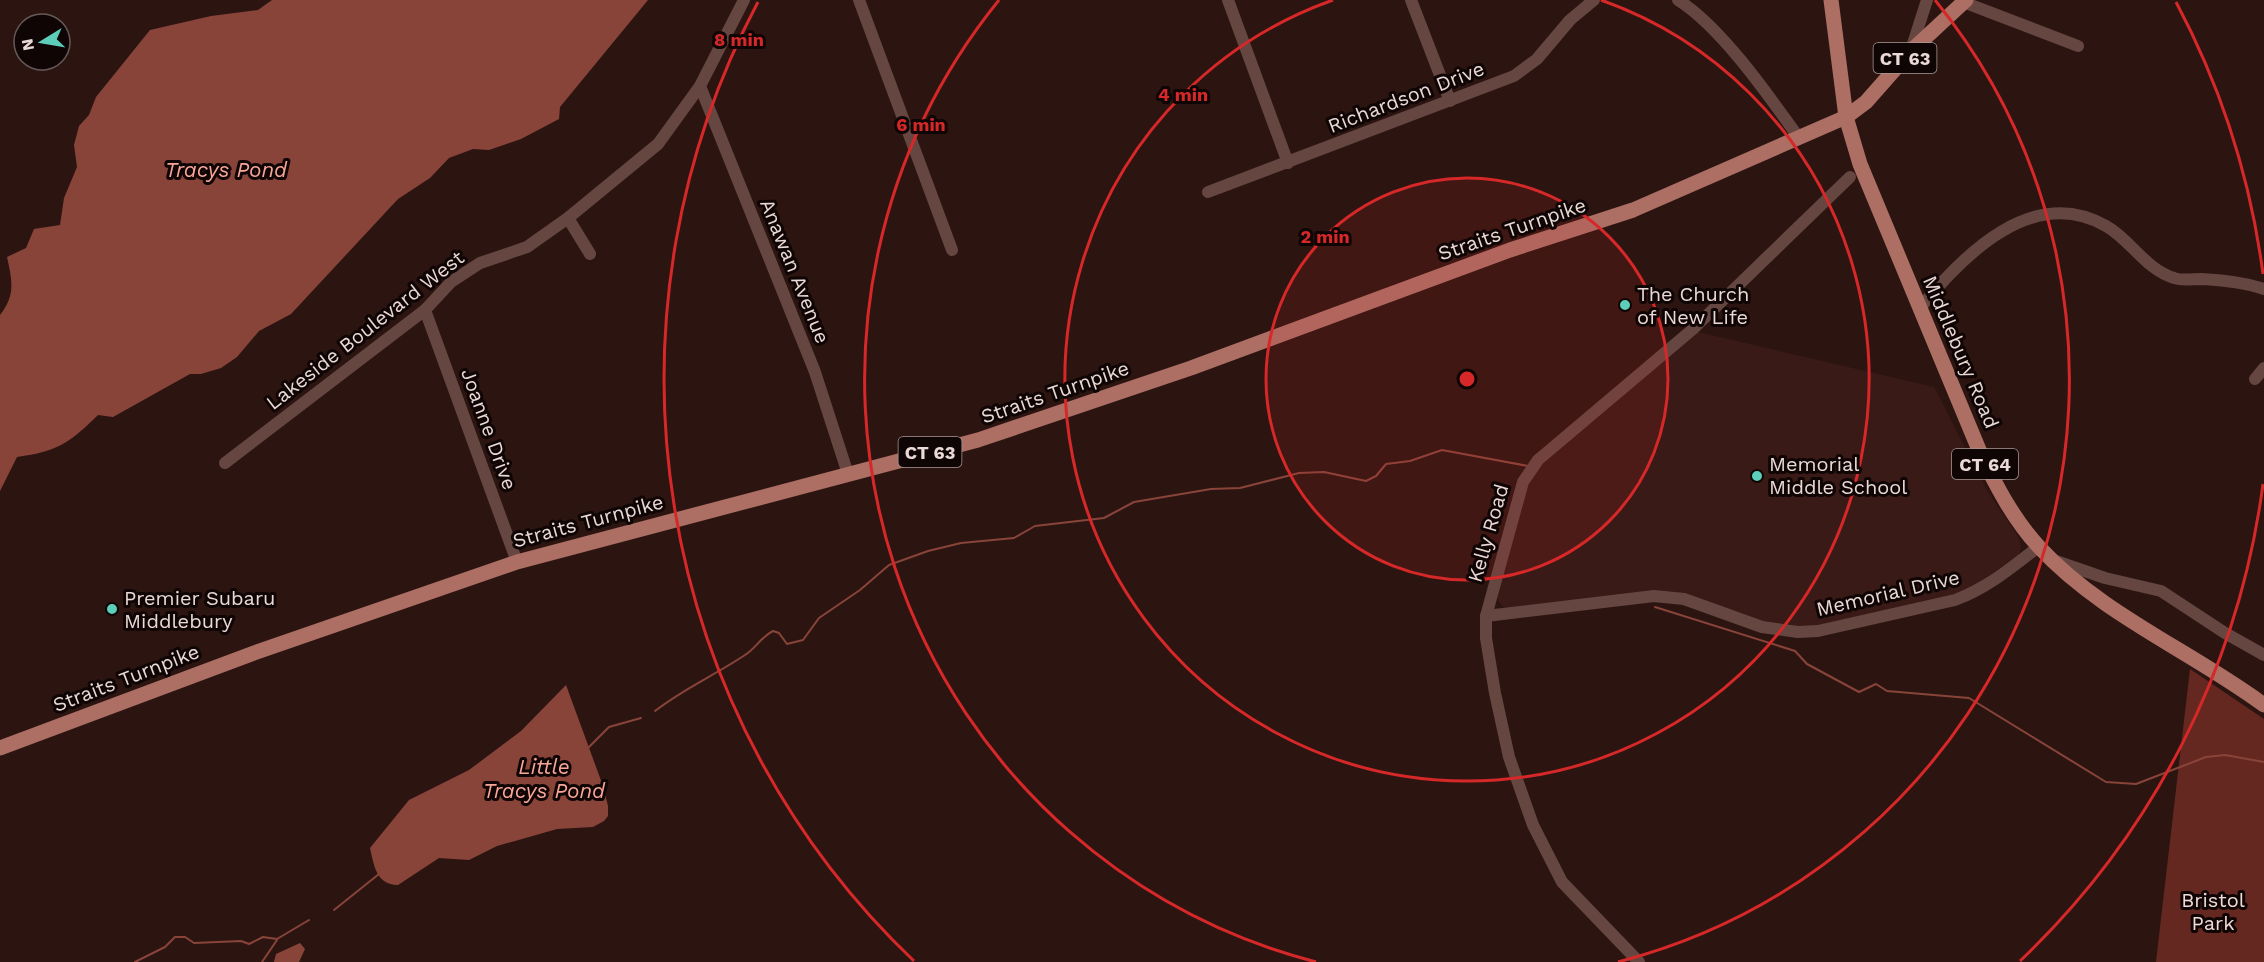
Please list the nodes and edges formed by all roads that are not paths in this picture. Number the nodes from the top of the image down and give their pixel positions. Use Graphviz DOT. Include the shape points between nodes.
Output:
graph roads {
  1 [pos="744,0"];
  2 [pos="859,0"];
  3 [pos="1228,0"];
  4 [pos="1411,0"];
  5 [pos="1594,0"];
  6 [pos="1678,0"];
  7 [pos="1831,0"];
  8 [pos="1927,0"];
  9 [pos="1965,1"];
  10 [pos="2079,46"];
  11 [pos="1911,51"];
  12 [pos="700,86"];
  13 [pos="1450,101"];
  14 [pos="1846,117"];
  15 [pos="1799,138"];
  16 [pos="1288,163"];
  17 [pos="1850,177"];
  18 [pos="1208,192"];
  19 [pos="568,218"];
  20 [pos="952,250"];
  21 [pos="590,254"];
  22 [pos="2264,289"];
  23 [pos="1920,308"];
  24 [pos="425,310"];
  25 [pos="2264,368"];
  26 [pos="2255,379"];
  27 [pos="225,463"];
  28 [pos="848,474"];
  29 [pos="2038,547"];
  30 [pos="2053,560"];
  31 [pos="517,562"];
  32 [pos="1486,616"];
  33 [pos="2264,655"];
  34 [pos="2264,705"];
  35 [pos="0,748"];
  36 [pos="1639,962"];
  1 -- 12 [label="street, Lakeside Boulevard West"];
  2 -- 20 [label="street"];
  3 -- 16 [label="street"];
  4 -- 13 [label="street"];
  5 -- 13 [label="street, Richardson Drive" via="1570,20 1537,59 1514,76"];
  6 -- 15 [label="street" via="1705,23 1759,82"];
  7 -- 14 [label="main road, Middlebury Road / CT 64"];
  8 -- 11 [label="street"];
  9 -- 10 [label="street"];
  9 -- 11 [label="main road, Straits Turnpike / CT 63"];
  11 -- 14 [label="main road, Straits Turnpike / CT 63" via="1866,102"];
  12 -- 19 [label="street, Lakeside Boulevard West" via="658,144"];
  12 -- 28 [label="street, Anawan Avenue" via="815,372"];
  13 -- 16 [label="street, Richardson Drive"];
  14 -- 15 [label="main road, Straits Turnpike / CT 63"];
  14 -- 23 [label="main road, Middlebury Road / CT 64" via="1875,203"];
  15 -- 28 [label="main road, Straits Turnpike / CT 63" via="1633,210 1510,250 1191,368 978,440"];
  16 -- 18 [label="street, Richardson Drive"];
  17 -- 32 [label="street, Kelly Road" via="1693,329 1538,460 1523,482"];
  19 -- 21 [label="street"];
  19 -- 24 [label="street, Lakeside Boulevard West" via="527,247 480,263 451,282"];
  22 -- 23 [label="street" via="2240,281 2176,279 2155,269 2107,226 2060,211 2012,225 1950,272"];
  23 -- 29 [label="main road, Middlebury Road / CT 64" via="2000,494"];
  24 -- 27 [label="street, Lakeside Boulevard West"];
  24 -- 31 [label="street, Joanne Drive"];
  25 -- 26 [label="street"];
  28 -- 31 [label="main road, Straits Turnpike / CT 63"];
  29 -- 30 [label="main road, Middlebury Road / CT 64"];
  29 -- 32 [label="street, Memorial Drive" via="1992,583 1955,600 1818,631 1762,627 1684,600 1654,596"];
  30 -- 33 [label="street" via="2161,591"];
  30 -- 34 [label="main road, Middlebury Road / CT 64" via="2099,598"];
  31 -- 35 [label="main road, Straits Turnpike / CT 63" via="254,653"];
  32 -- 36 [label="street, Kelly Road" via="1488,649 1509,757 1533,825 1562,882"];
}
